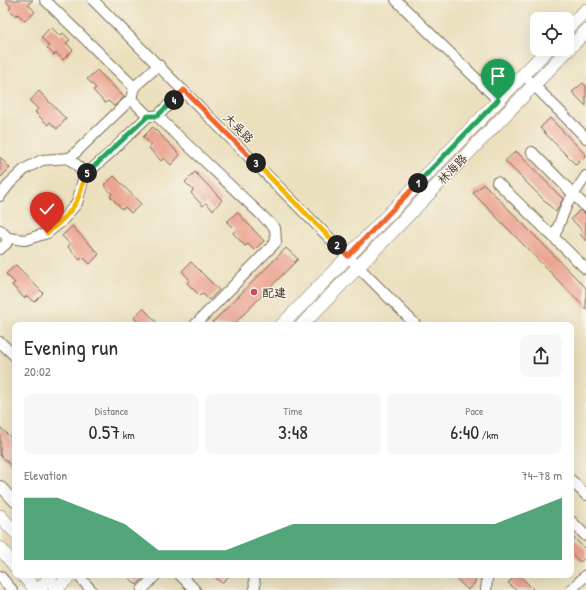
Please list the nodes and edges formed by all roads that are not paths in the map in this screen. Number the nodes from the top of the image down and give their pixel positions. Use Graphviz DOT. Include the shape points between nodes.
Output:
graph roads {
  1 [pos="45,0"];
  2 [pos="94,0"];
  3 [pos="396,0"];
  4 [pos="586,10"];
  5 [pos="574,22"];
  6 [pos="586,31"];
  7 [pos="541,56"];
  8 [pos="159,65"];
  9 [pos="524,74"];
  10 [pos="534,85"];
  11 [pos="134,87"];
  12 [pos="184,90"];
  13 [pos="131,99"];
  14 [pos="498,100"];
  15 [pos="152,116"];
  16 [pos="586,138"];
  17 [pos="532,152"];
  18 [pos="68,158"];
  19 [pos="84,176"];
  20 [pos="586,176"];
  21 [pos="497,182"];
  22 [pos="574,194"];
  23 [pos="0,196"];
  24 [pos="586,207"];
  25 [pos="0,230"];
  26 [pos="554,237"];
  27 [pos="8,238"];
  28 [pos="0,249"];
  29 [pos="348,256"];
  30 [pos="358,266"];
  31 [pos="586,269"];
  32 [pos="198,322"];
  33 [pos="285,322"];
  34 [pos="305,322"];
  35 [pos="413,322"];
  36 [pos="0,342"];
  37 [pos="12,353"];
  38 [pos="574,483"];
  39 [pos="0,486"];
  40 [pos="586,495"];
  41 [pos="12,499"];
  42 [pos="0,516"];
  43 [pos="574,524"];
  44 [pos="12,529"];
  45 [pos="586,536"];
  46 [pos="0,548"];
  47 [pos="12,562"];
  48 [pos="586,575"];
  49 [pos="0,576"];
  50 [pos="26,578"];
  51 [pos="66,578"];
  52 [pos="81,578"];
  53 [pos="153,578"];
  54 [pos="183,578"];
  55 [pos="254,578"];
  56 [pos="485,578"];
  57 [pos="57,583"];
  58 [pos="12,590"];
  59 [pos="37,590"];
  60 [pos="91,590"];
  61 [pos="142,590"];
  62 [pos="195,590"];
  63 [pos="255,590"];
  64 [pos="486,590"];
  65 [pos="571,590"];
  1 -- 11 [label="street"];
  2 -- 8 [label="street, 大吴路"];
  3 -- 14 [label="street"];
  4 -- 5 [label="main road"];
  6 -- 10 [label="main road, 林海路"];
  7 -- 9 [label="main road, 林海路"];
  8 -- 11 [label="street"];
  8 -- 12 [label="street, 大吴路"];
  9 -- 10 [label="street"];
  9 -- 14 [label="main road, 林海路"];
  10 -- 16 [label="street"];
  10 -- 30 [label="main road, 林海路"];
  11 -- 13 [label="street"];
  12 -- 15 [label="street"];
  12 -- 29 [label="street, 大吴路"];
  13 -- 15 [label="street"];
  13 -- 18 [label="street"];
  14 -- 29 [label="main road, 林海路"];
  15 -- 19 [label="street"];
  15 -- 32 [label="street" via="275,228 276,242"];
  17 -- 22 [label="street"];
  18 -- 19 [label="street" via="78,166"];
  18 -- 23 [label="street" via="42,160 31,166 10,183"];
  19 -- 27 [label="street" via="77,203 61,222 40,236 25,240"];
  20 -- 22 [label="street"];
  21 -- 26 [label="street"];
  22 -- 24 [label="street"];
  22 -- 26 [label="street"];
  25 -- 27 [label="street"];
  26 -- 31 [label="street"];
  27 -- 28 [label="street"];
  29 -- 30 [label="street, 大吴路"];
  29 -- 33 [label="main road, 林海路"];
  30 -- 34 [label="main road, 林海路"];
  30 -- 35 [label="street, 大吴路"];
  36 -- 37 [label="street"];
  38 -- 40 [label="street"];
  39 -- 41 [label="street"];
  42 -- 44 [label="main road"];
  43 -- 45 [label="street"];
  46 -- 47 [label="main road"];
  48 -- 65 [label="street"];
  49 -- 58 [label="street"];
  50 -- 59 [label="main road"];
  51 -- 57 [label="main road"];
  52 -- 60 [label="street"];
  53 -- 61 [label="street"];
  54 -- 62 [label="street"];
  55 -- 63 [label="street"];
  56 -- 64 [label="street"];
  57 -- 59 [label="main road"];
}
